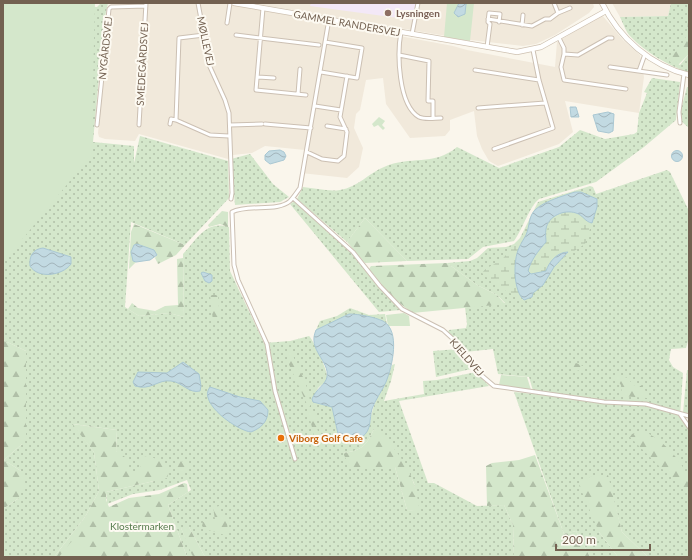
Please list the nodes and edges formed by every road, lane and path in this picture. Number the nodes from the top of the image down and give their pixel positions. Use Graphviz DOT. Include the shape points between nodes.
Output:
graph roads {
  1 [pos="198,3"];
  2 [pos="230,3"];
  3 [pos="234,3"];
  4 [pos="418,3"];
  5 [pos="554,3"];
  6 [pos="602,3"];
  7 [pos="146,4"];
  8 [pos="262,8"];
  9 [pos="570,8"];
  10 [pos="606,11"];
  11 [pos="558,13"];
  12 [pos="523,15"];
  13 [pos="329,19"];
  14 [pos="488,19"];
  15 [pos="499,22"];
  16 [pos="227,23"];
  17 [pos="522,25"];
  18 [pos="401,32"];
  19 [pos="412,34"];
  20 [pos="204,35"];
  21 [pos="236,35"];
  22 [pos="261,38"];
  23 [pos="559,38"];
  24 [pos="612,38"];
  25 [pos="325,42"];
  26 [pos="319,46"];
  27 [pos="487,47"];
  28 [pos="533,50"];
  29 [pos="564,54"];
  30 [pos="645,54"];
  31 [pos="399,55"];
  32 [pos="610,67"];
  33 [pos="300,69"];
  34 [pos="475,70"];
  35 [pos="639,71"];
  36 [pos="321,72"];
  37 [pos="684,74"];
  38 [pos="689,75"];
  39 [pos="347,76"];
  40 [pos="667,76"];
  41 [pos="258,77"];
  42 [pos="274,78"];
  43 [pos="539,80"];
  44 [pos="626,89"];
  45 [pos="298,94"];
  46 [pos="306,95"];
  47 [pos="545,103"];
  48 [pos="315,106"];
  49 [pos="478,108"];
  50 [pos="341,110"];
  51 [pos="433,118"];
  52 [pos="441,118"];
  53 [pos="176,120"];
  54 [pos="680,123"];
  55 [pos="170,124"];
  56 [pos="97,125"];
  57 [pos="138,125"];
  58 [pos="230,125"];
  59 [pos="327,126"];
  60 [pos="311,128"];
  61 [pos="346,129"];
  62 [pos="229,136"];
  63 [pos="494,148"];
  64 [pos="306,152"];
  65 [pos="293,198"];
  66 [pos="231,199"];
  67 [pos="680,414"];
  68 [pos="689,416"];
  69 [pos="689,428"];
  70 [pos="295,459"];
  1 -- 20 [label="street, MØLLEVEJ"];
  2 -- 16 [label="street"];
  3 -- 8 [label="street, GAMMEL RANDERSVEJ"];
  4 -- 19 [label="street, GAMMEL RANDERSVEJ"];
  5 -- 11 [label="street"];
  6 -- 10 [label="street"];
  7 -- 56 [label="street, NYGÅRDSVEJ" via="111,7 109,10"];
  7 -- 57 [label="street, SMEDEGÅRDSVEJ"];
  8 -- 13 [label="street, GAMMEL RANDERSVEJ"];
  8 -- 22 [label="street"];
  9 -- 11 [label="street"];
  10 -- 23 [label="street, GAMMEL RANDERSVEJ"];
  10 -- 30 [label="street" via="618,28"];
  11 -- 17 [label="street" via="532,26"];
  12 -- 17 [label="street"];
  13 -- 18 [label="street, GAMMEL RANDERSVEJ"];
  13 -- 25 [label="street"];
  14 -- 15 [label="street"];
  14 -- 15 [label="street" via="489,12 500,14"];
  14 -- 27 [label="street" via="490,24"];
  15 -- 17 [label="street"];
  18 -- 19 [label="street, GAMMEL RANDERSVEJ"];
  18 -- 31 [label="street"];
  19 -- 27 [label="street, GAMMEL RANDERSVEJ"];
  20 -- 53 [label="street" via="178,38"];
  20 -- 58 [label="street, MØLLEVEJ" via="210,67 226,100"];
  21 -- 22 [label="street"];
  22 -- 26 [label="street"];
  22 -- 41 [label="street"];
  23 -- 28 [label="street, GAMMEL RANDERSVEJ"];
  23 -- 29 [label="street"];
  24 -- 29 [label="street" via="578,55"];
  25 -- 36 [label="street"];
  25 -- 39 [label="street" via="362,48 357,78"];
  27 -- 28 [label="street, GAMMEL RANDERSVEJ" via="517,52"];
  28 -- 43 [label="street"];
  29 -- 44 [label="street" via="561,67 564,80"];
  30 -- 35 [label="street"];
  30 -- 37 [label="street"];
  31 -- 51 [label="street" via="404,97 417,116"];
  31 -- 51 [label="street" via="429,62 428,101 433,101"];
  32 -- 35 [label="street"];
  33 -- 45 [label="street"];
  34 -- 43 [label="street"];
  35 -- 40 [label="street"];
  36 -- 39 [label="street"];
  36 -- 48 [label="street"];
  37 -- 38 [label="street"];
  37 -- 54 [label="street" via="678,112"];
  39 -- 50 [label="street"];
  41 -- 42 [label="street"];
  41 -- 45 [label="street" via="256,90"];
  43 -- 47 [label="street"];
  45 -- 46 [label="street"];
  47 -- 49 [label="street"];
  47 -- 63 [label="street" via="553,128"];
  48 -- 50 [label="street"];
  48 -- 60 [label="street"];
  50 -- 61 [label="street" via="341,121"];
  51 -- 52 [label="street"];
  53 -- 55 [label="street" via="171,119"];
  53 -- 62 [label="street" via="210,135"];
  58 -- 60 [label="street" via="263,124"];
  58 -- 62 [label="street, MØLLEVEJ"];
  59 -- 61 [label="street"];
  60 -- 64 [label="street"];
  61 -- 64 [label="street" via="348,136 342,159 322,159"];
  62 -- 66 [label="street, MØLLEVEJ"];
  64 -- 65 [label="street" via="300,188"];
  65 -- 67 [label="street, KJELDVEJ" via="353,252 393,301 413,316 443,330 481,375 494,386 604,402 646,404"];
  65 -- 70 [label="street" via="282,205 240,208 232,212 234,265 238,280 267,343 275,391"];
  67 -- 68 [label="street, KJELDVEJ"];
  67 -- 69 [label="street"];
}
